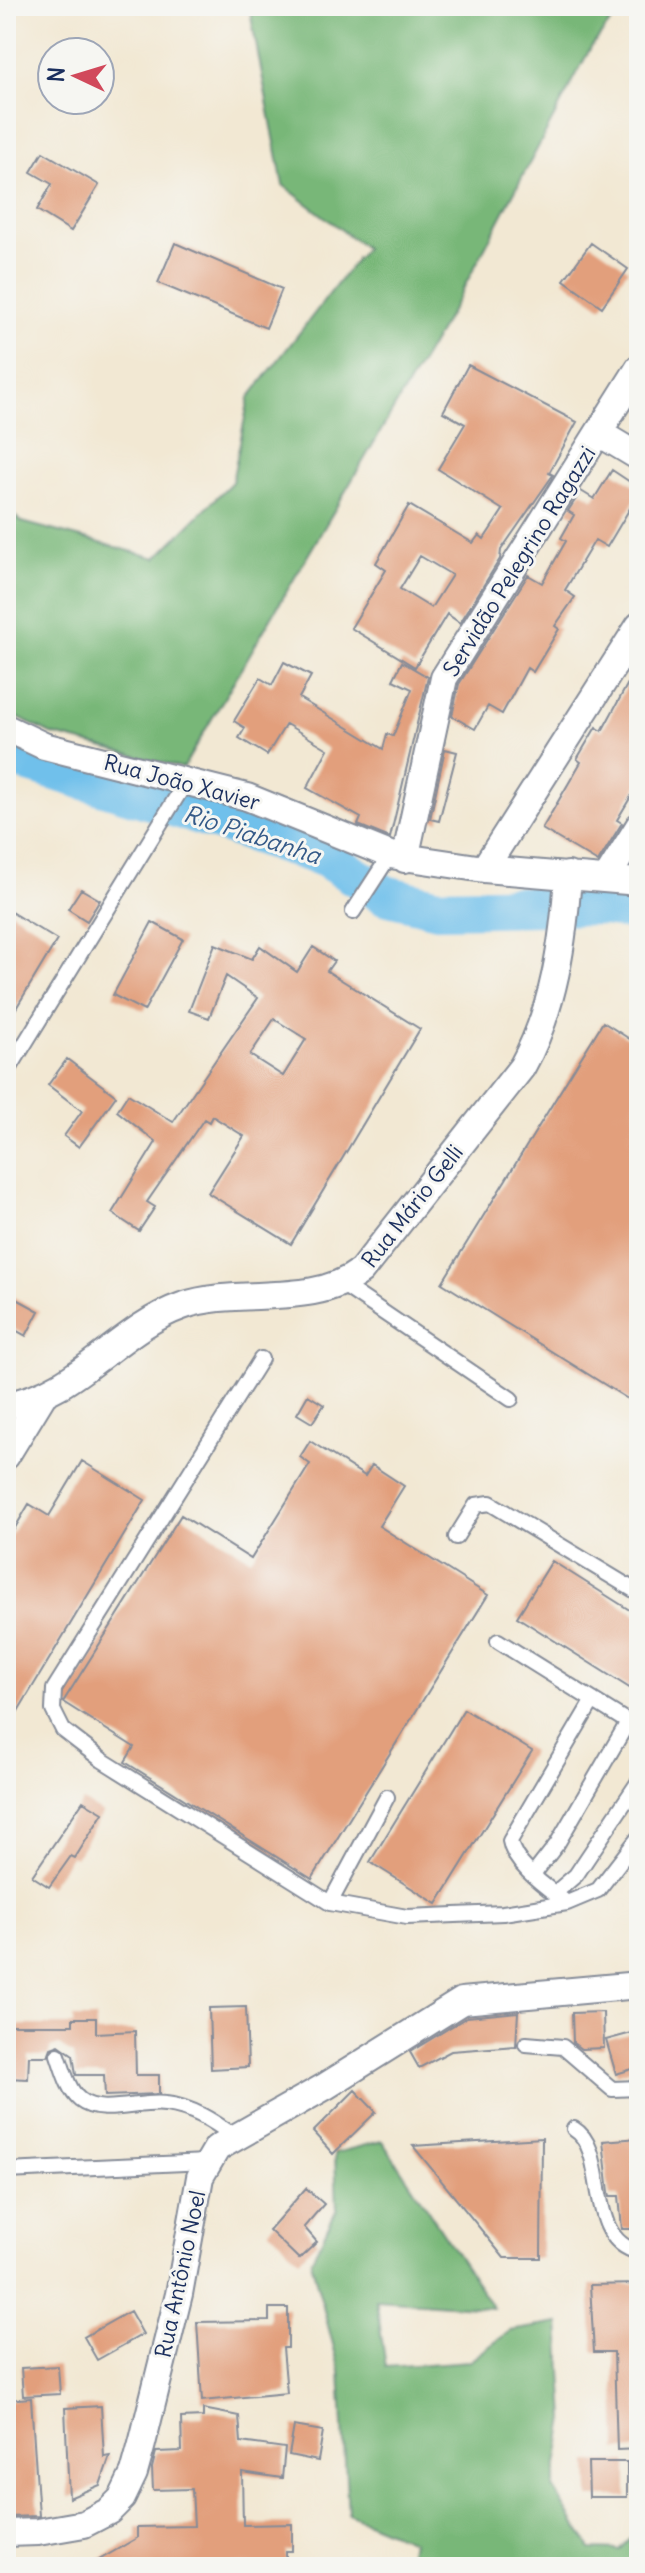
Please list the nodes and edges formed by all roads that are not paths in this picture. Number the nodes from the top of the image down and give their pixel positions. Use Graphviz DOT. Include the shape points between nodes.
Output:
graph roads {
  1 [pos="639,368"];
  2 [pos="599,433"];
  3 [pos="639,457"];
  4 [pos="639,626"];
  5 [pos="6,728"];
  6 [pos="187,780"];
  7 [pos="639,826"];
  8 [pos="397,857"];
  9 [pos="484,869"];
  10 [pos="606,879"];
  11 [pos="639,882"];
  12 [pos="568,884"];
  13 [pos="353,912"];
  14 [pos="6,1074"];
  15 [pos="343,1285"];
  16 [pos="261,1359"];
  17 [pos="42,1397"];
  18 [pos="511,1399"];
  19 [pos="6,1405"];
  20 [pos="6,1456"];
  21 [pos="456,1537"];
  22 [pos="639,1593"];
  23 [pos="498,1641"];
  24 [pos="593,1700"];
  25 [pos="634,1726"];
  26 [pos="639,1781"];
  27 [pos="387,1797"];
  28 [pos="639,1837"];
  29 [pos="533,1875"];
  30 [pos="555,1893"];
  31 [pos="330,1903"];
  32 [pos="567,1903"];
  33 [pos="639,1985"];
  34 [pos="526,2044"];
  35 [pos="58,2055"];
  36 [pos="639,2088"];
  37 [pos="574,2129"];
  38 [pos="234,2136"];
  39 [pos="207,2162"];
  40 [pos="6,2171"];
  41 [pos="639,2252"];
  42 [pos="6,2533"];
  1 -- 2 [label="street, Servidão Pelegrino Ragazzi"];
  2 -- 3 [label="street"];
  2 -- 8 [label="street, Servidão Pelegrino Ragazzi" via="444,678"];
  4 -- 9 [label="street"];
  5 -- 6 [label="street, Rua João Xavier" via="44,746"];
  6 -- 8 [label="street, Rua João Xavier" via="247,797"];
  6 -- 14 [label="lane"];
  7 -- 10 [label="street"];
  8 -- 9 [label="street, Rua João Xavier"];
  8 -- 13 [label="lane"];
  9 -- 12 [label="street, Rua João Xavier"];
  10 -- 11 [label="street, Rua João Xavier"];
  10 -- 12 [label="street, Rua João Xavier"];
  12 -- 15 [label="street, Rua Mário Gelli" via="554,978 535,1044 370,1261"];
  15 -- 17 [label="street, Rua Mário Gelli" via="182,1306 120,1341"];
  15 -- 18 [label="lane"];
  16 -- 31 [label="lane" via="54,1689 53,1710 63,1730 102,1760"];
  17 -- 19 [label="street, Rua Mário Gelli"];
  17 -- 20 [label="street"];
  21 -- 22 [label="lane" via="476,1505 490,1503"];
  23 -- 24 [label="lane"];
  24 -- 25 [label="lane"];
  24 -- 29 [label="lane" via="511,1835 513,1852"];
  25 -- 29 [label="lane"];
  26 -- 30 [label="lane" via="576,1875"];
  27 -- 31 [label="lane"];
  28 -- 32 [label="lane" via="598,1890"];
  29 -- 30 [label="lane"];
  30 -- 32 [label="lane"];
  31 -- 32 [label="lane" via="407,1917 503,1913"];
  33 -- 38 [label="street, Rua Antônio Noel" via="462,2001 288,2109"];
  34 -- 36 [label="lane" via="563,2047 612,2089"];
  35 -- 38 [label="lane" via="80,2100 100,2107 165,2103 191,2110"];
  37 -- 41 [label="lane" via="589,2153 609,2230 620,2246"];
  38 -- 39 [label="street, Rua Antônio Noel"];
  39 -- 40 [label="lane"];
  39 -- 42 [label="street, Rua Antônio Noel" via="142,2444 122,2498 84,2524"];
}
